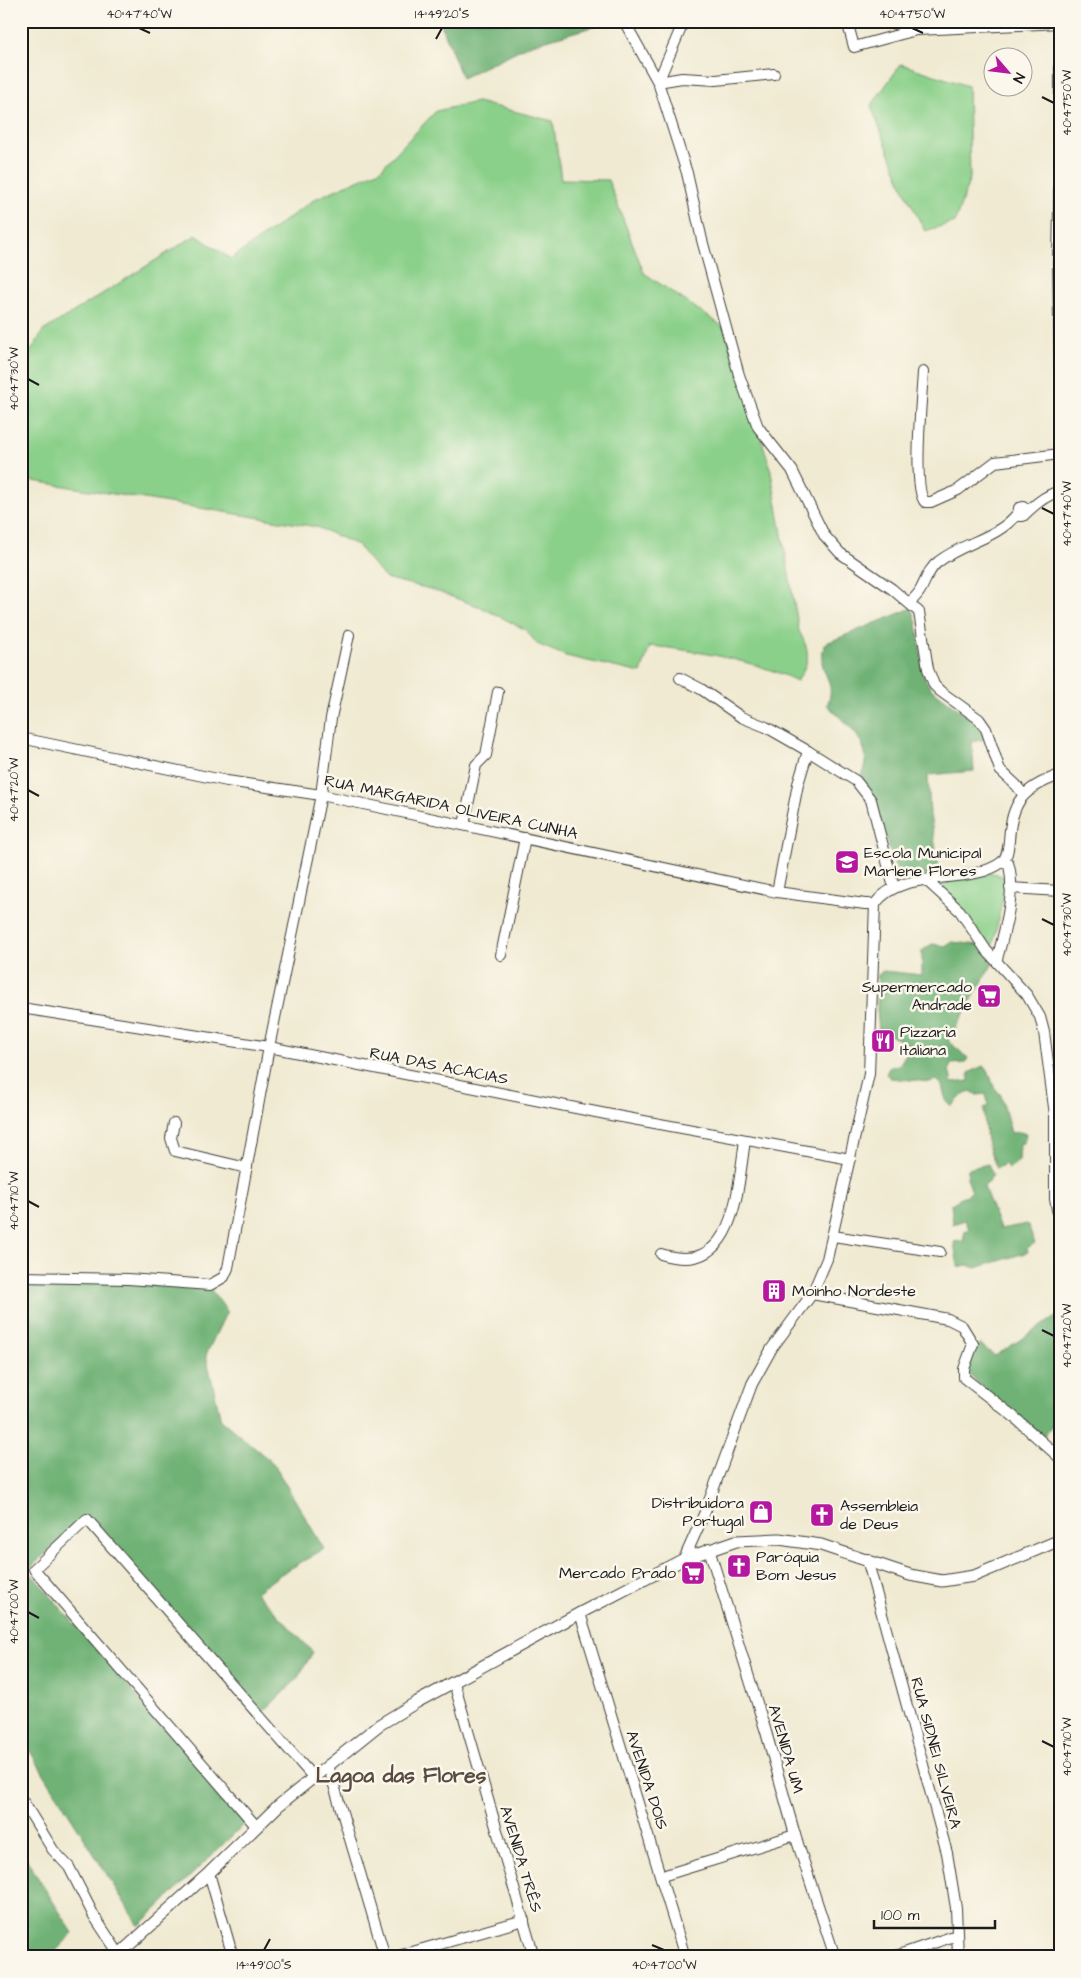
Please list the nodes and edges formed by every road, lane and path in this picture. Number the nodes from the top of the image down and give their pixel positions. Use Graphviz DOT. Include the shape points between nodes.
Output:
graph roads {
  1 [pos="624,21"];
  2 [pos="684,21"];
  3 [pos="847,21"];
  4 [pos="884,21"];
  5 [pos="1060,23"];
  6 [pos="910,25"];
  7 [pos="1060,42"];
  8 [pos="774,74"];
  9 [pos="658,82"];
  10 [pos="1060,110"];
  11 [pos="1060,153"];
  12 [pos="1060,190"];
  13 [pos="923,372"];
  14 [pos="1060,372"];
  15 [pos="1060,454"];
  16 [pos="1060,491"];
  17 [pos="909,602"];
  18 [pos="350,635"];
  19 [pos="680,678"];
  20 [pos="498,692"];
  21 [pos="21,738"];
  22 [pos="808,751"];
  23 [pos="1060,775"];
  24 [pos="1023,794"];
  25 [pos="321,795"];
  26 [pos="464,825"];
  27 [pos="525,838"];
  28 [pos="1003,861"];
  29 [pos="926,880"];
  30 [pos="894,888"];
  31 [pos="1010,888"];
  32 [pos="1060,891"];
  33 [pos="777,892"];
  34 [pos="875,904"];
  35 [pos="501,955"];
  36 [pos="997,959"];
  37 [pos="21,1008"];
  38 [pos="269,1047"];
  39 [pos="174,1123"];
  40 [pos="745,1140"];
  41 [pos="850,1159"];
  42 [pos="247,1168"];
  43 [pos="1060,1224"];
  44 [pos="832,1236"];
  45 [pos="940,1252"];
  46 [pos="661,1254"];
  47 [pos="21,1277"];
  48 [pos="812,1294"];
  49 [pos="1060,1458"];
  50 [pos="1060,1540"];
  51 [pos="709,1549"];
  52 [pos="684,1559"];
  53 [pos="868,1560"];
  54 [pos="580,1613"];
  55 [pos="454,1683"];
  56 [pos="328,1765"];
  57 [pos="313,1777"];
  58 [pos="24,1803"];
  59 [pos="256,1826"];
  60 [pos="795,1835"];
  61 [pos="209,1873"];
  62 [pos="662,1876"];
  63 [pos="524,1920"];
  64 [pos="957,1935"];
  65 [pos="117,1956"];
  66 [pos="233,1957"];
  67 [pos="385,1957"];
  68 [pos="394,1957"];
  69 [pos="534,1957"];
  70 [pos="685,1957"];
  71 [pos="836,1957"];
  72 [pos="893,1957"];
  73 [pos="958,1957"];
  1 -- 9 [label="street"];
  2 -- 9 [label="street"];
  3 -- 6 [label="street" via="854,47"];
  4 -- 6 [label="street"];
  5 -- 6 [label="street"];
  7 -- 10 [label="street"];
  8 -- 9 [label="street"];
  9 -- 17 [label="street" via="687,173 739,376 755,420 792,470 824,535 840,553"];
  11 -- 12 [label="street"];
  12 -- 14 [label="street"];
  13 -- 15 [label="street" via="918,472 924,502 932,502 958,490 995,462"];
  16 -- 17 [label="street" via="1050,494 1023,516 1017,514 1004,528 958,548 937,562 917,598"];
  17 -- 24 [label="street" via="919,612 928,669 934,685 980,719 1000,770"];
  18 -- 25 [label="street" via="331,718"];
  19 -- 22 [label="street" via="741,717 766,726"];
  20 -- 26 [label="street" via="486,755 476,765"];
  21 -- 25 [label="street, RUA MARGARIDA OLIVEIRA CUNHA" via="227,781"];
  22 -- 30 [label="street" via="856,781 868,795"];
  22 -- 33 [label="street" via="798,784"];
  23 -- 24 [label="street"];
  24 -- 28 [label="street" via="1013,812 1008,853"];
  25 -- 26 [label="street, RUA MARGARIDA OLIVEIRA CUNHA"];
  25 -- 38 [label="street"];
  26 -- 27 [label="street, RUA MARGARIDA OLIVEIRA CUNHA"];
  27 -- 33 [label="street, RUA MARGARIDA OLIVEIRA CUNHA"];
  27 -- 35 [label="street"];
  28 -- 29 [label="street" via="983,870"];
  28 -- 31 [label="street" via="1010,869"];
  29 -- 30 [label="street"];
  29 -- 36 [label="street" via="960,911 986,950"];
  30 -- 34 [label="street"];
  31 -- 32 [label="street"];
  31 -- 36 [label="street"];
  33 -- 34 [label="street, RUA MARGARIDA OLIVEIRA CUNHA"];
  34 -- 41 [label="street" via="871,1051 866,1094"];
  36 -- 43 [label="street" via="1035,1006 1044,1032 1055,1115 1055,1199"];
  37 -- 38 [label="street, RUA DAS ACACIAS"];
  38 -- 40 [label="street, RUA DAS ACACIAS"];
  38 -- 42 [label="street"];
  39 -- 42 [label="street" via="171,1138 175,1151"];
  40 -- 41 [label="street, RUA DAS ACACIAS"];
  40 -- 46 [label="street" via="733,1214 726,1234 718,1244 697,1256 679,1259"];
  41 -- 44 [label="street"];
  42 -- 47 [label="street" via="228,1268 218,1282 210,1285 128,1279"];
  44 -- 45 [label="street"];
  44 -- 48 [label="street" via="823,1272"];
  48 -- 49 [label="street" via="935,1316 962,1326 973,1344 964,1378"];
  48 -- 52 [label="street" via="772,1348 752,1384 705,1512"];
  50 -- 53 [label="street" via="958,1580 942,1581 910,1575"];
  51 -- 52 [label="street"];
  51 -- 53 [label="street" via="736,1541 779,1539 821,1545"];
  51 -- 60 [label="street, AVENIDA UM"];
  52 -- 54 [label="street"];
  53 -- 64 [label="street, RUA SIDNEI SILVEIRA" via="939,1818 953,1884"];
  54 -- 55 [label="street"];
  54 -- 62 [label="street, AVENIDA DOIS"];
  55 -- 56 [label="street" via="397,1713"];
  55 -- 63 [label="street, AVENIDA TRÊS"];
  56 -- 57 [label="street"];
  56 -- 67 [label="street"];
  57 -- 59 [label="street"];
  57 -- 59 [label="street" via="87,1519 34,1569"];
  58 -- 65 [label="street" via="53,1850 69,1867"];
  59 -- 61 [label="street"];
  60 -- 62 [label="street"];
  60 -- 71 [label="street, AVENIDA UM"];
  61 -- 65 [label="street"];
  61 -- 66 [label="street"];
  62 -- 70 [label="street, AVENIDA DOIS"];
  63 -- 68 [label="street"];
  63 -- 69 [label="street, AVENIDA TRÊS"];
  64 -- 72 [label="street"];
  64 -- 73 [label="street, RUA SIDNEI SILVEIRA"];
}
